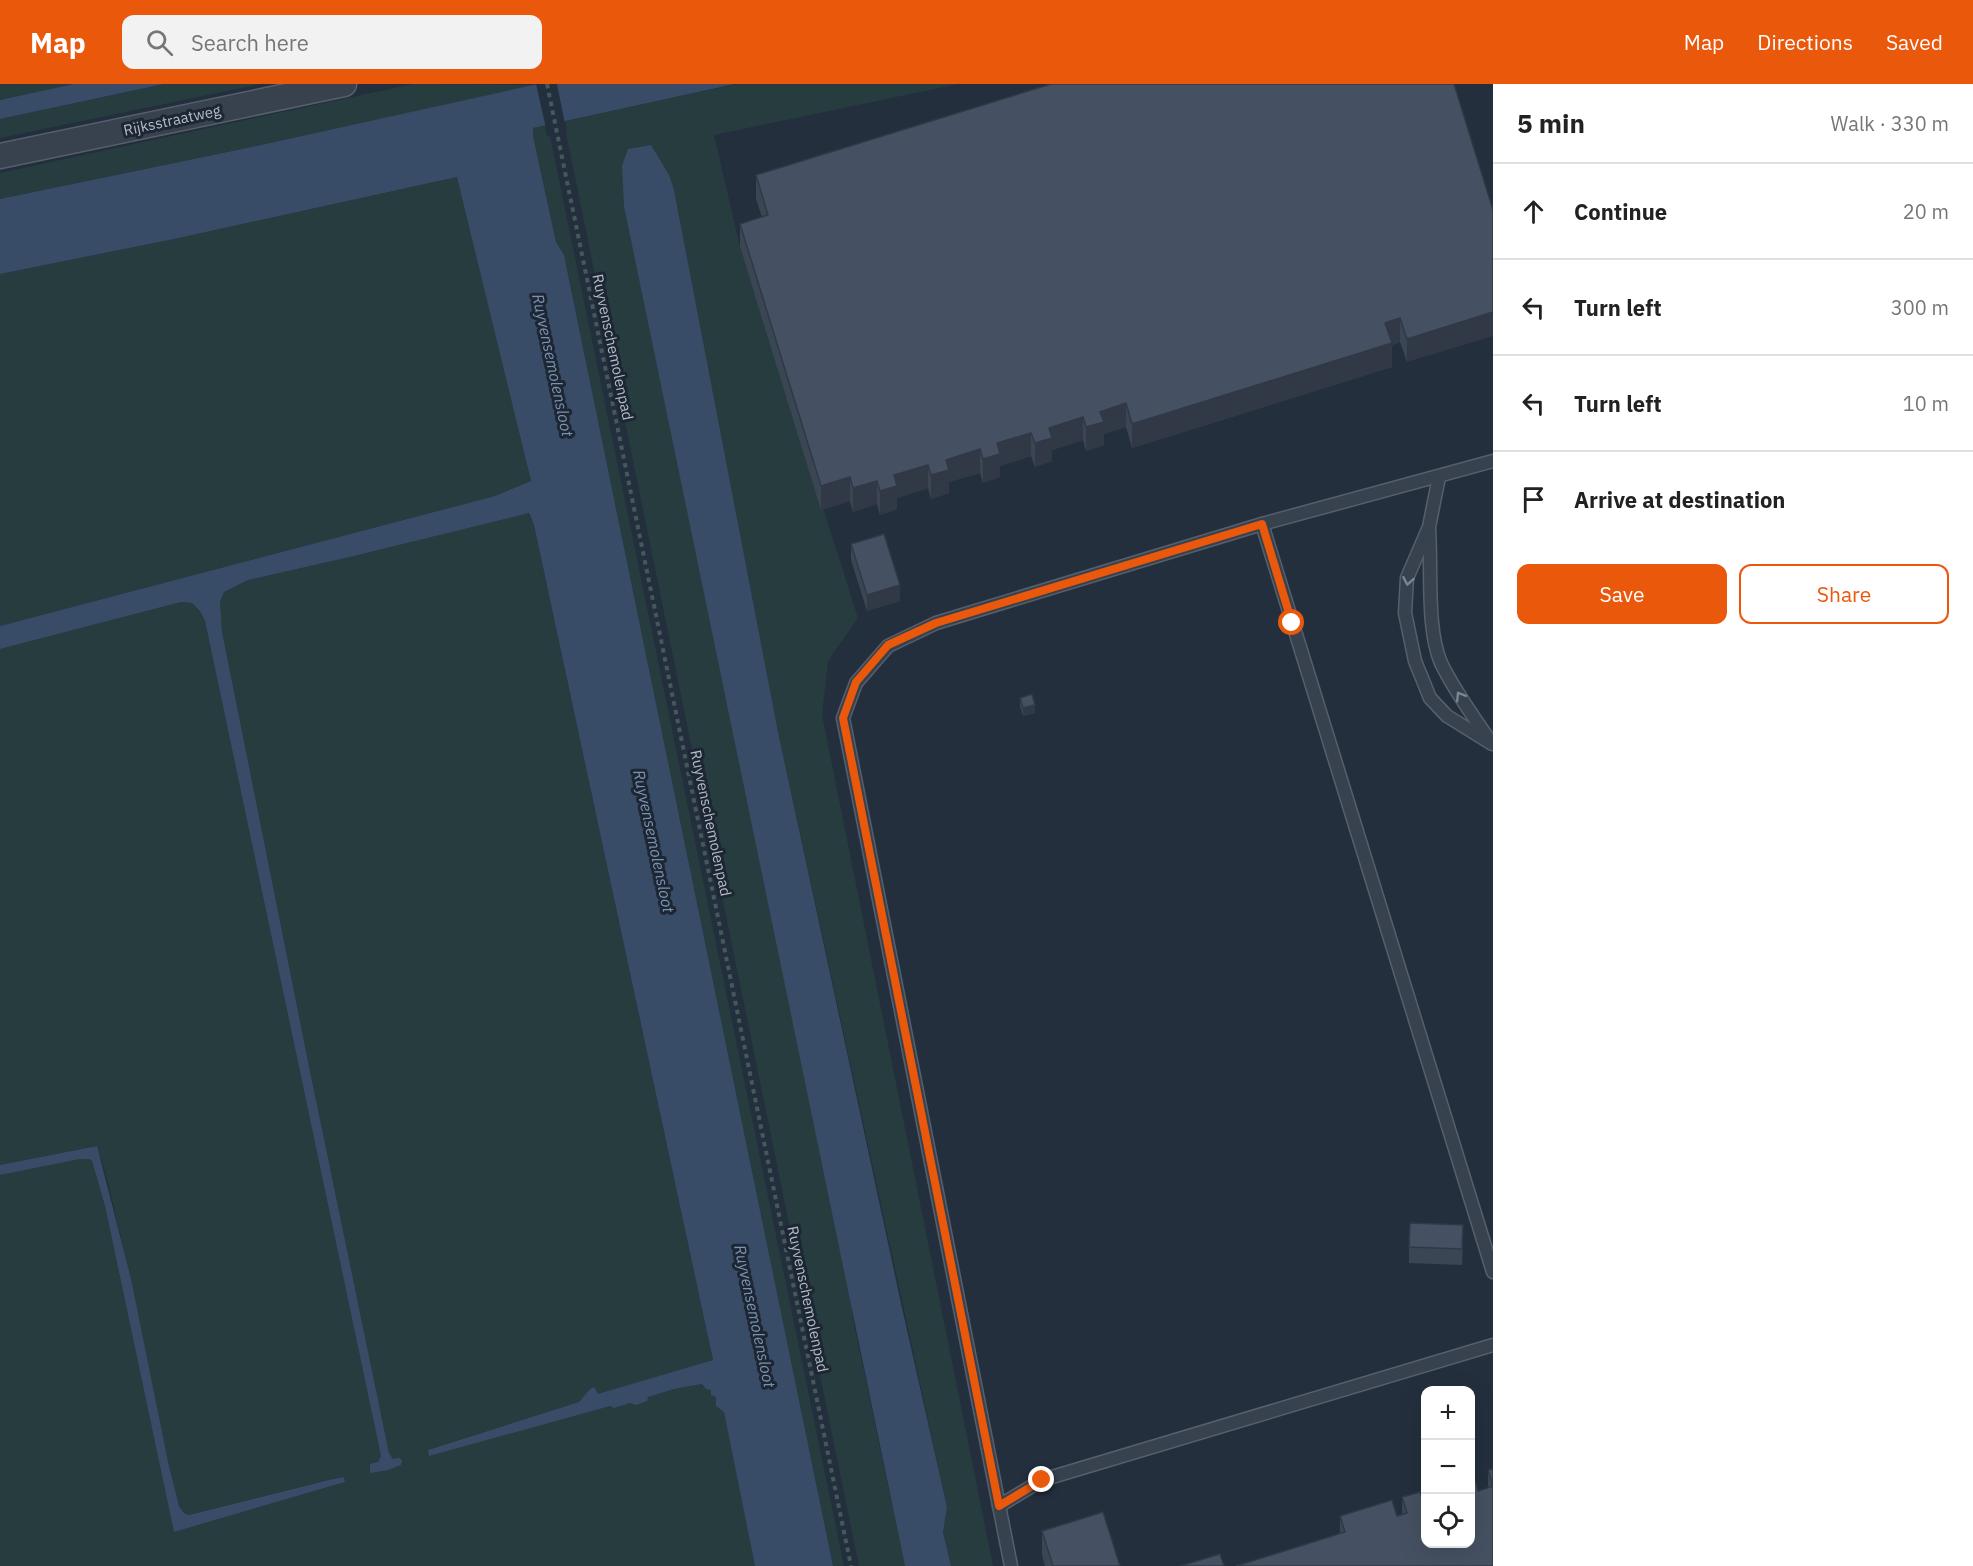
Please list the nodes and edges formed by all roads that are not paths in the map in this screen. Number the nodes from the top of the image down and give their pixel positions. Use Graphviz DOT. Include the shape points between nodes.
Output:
graph roads {
  1 [pos="344,84"];
  2 [pos="0,156"];
  3 [pos="1493,461"];
  4 [pos="1439,477"];
  5 [pos="1262,524"];
  6 [pos="1429,527"];
  7 [pos="1493,746"];
  8 [pos="1493,1272"];
  9 [pos="1493,1345"];
  10 [pos="999,1506"];
  11 [pos="1011,1566"];
  1 -- 2 [label="street, Rijksstraatweg"];
  3 -- 4 [label="lane"];
  4 -- 5 [label="lane"];
  4 -- 6 [label="lane"];
  5 -- 8 [label="lane"];
  5 -- 10 [label="lane" via="936,623 888,645 856,682 843,718"];
  7 -- 6 [label="lane, one-way" via="1441,661 1431,616"];
  6 -- 7 [label="lane, one-way" via="1407,578 1405,613 1415,661 1430,698 1447,716"];
  9 -- 10 [label="lane" via="1042,1480"];
  10 -- 11 [label="lane"];
}
